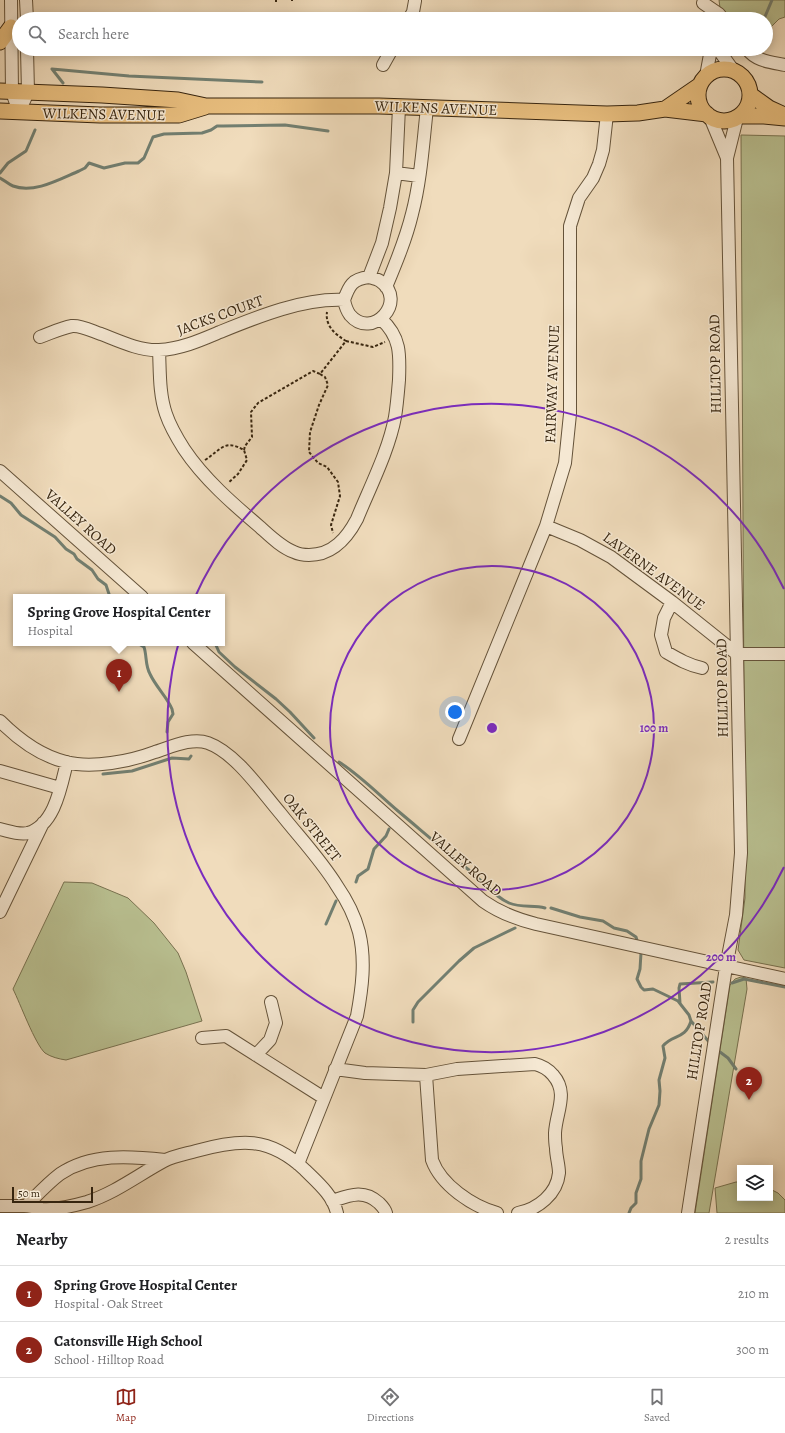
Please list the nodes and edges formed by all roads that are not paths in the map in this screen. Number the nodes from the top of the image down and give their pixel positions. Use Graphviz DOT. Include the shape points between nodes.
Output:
graph roads {
  1 [pos="11,0"];
  2 [pos="26,0"];
  3 [pos="415,1"];
  4 [pos="703,2"];
  5 [pos="26,12"];
  6 [pos="413,12"];
  7 [pos="705,12"];
  8 [pos="716,12"];
  9 [pos="11,27"];
  10 [pos="0,42"];
  11 [pos="27,56"];
  12 [pos="388,56"];
  13 [pos="709,56"];
  14 [pos="723,56"];
  15 [pos="752,56"];
  16 [pos="383,65"];
  17 [pos="785,65"];
  18 [pos="733,70"];
  19 [pos="703,80"];
  20 [pos="6,92"];
  21 [pos="28,92"];
  22 [pos="751,95"];
  23 [pos="206,106"];
  24 [pos="399,107"];
  25 [pos="427,108"];
  26 [pos="665,109"];
  27 [pos="0,111"];
  28 [pos="19,112"];
  29 [pos="607,114"];
  30 [pos="709,116"];
  31 [pos="738,117"];
  32 [pos="785,117"];
  33 [pos="727,158"];
  34 [pos="396,173"];
  35 [pos="419,176"];
  36 [pos="382,243"];
  37 [pos="401,249"];
  38 [pos="369,277"];
  39 [pos="386,287"];
  40 [pos="338,300"];
  41 [pos="381,319"];
  42 [pos="40,337"];
  43 [pos="159,350"];
  44 [pos="0,471"];
  45 [pos="546,526"];
  46 [pos="139,594"];
  47 [pos="672,602"];
  48 [pos="196,646"];
  49 [pos="737,654"];
  50 [pos="785,654"];
  51 [pos="702,668"];
  52 [pos="0,721"];
  53 [pos="459,739"];
  54 [pos="67,762"];
  55 [pos="0,771"];
  56 [pos="60,788"];
  57 [pos="44,822"];
  58 [pos="0,829"];
  59 [pos="0,912"];
  60 [pos="726,967"];
  61 [pos="785,980"];
  62 [pos="271,1002"];
  63 [pos="202,1038"];
  64 [pos="256,1055"];
  65 [pos="335,1069"];
  66 [pos="426,1075"];
  67 [pos="324,1098"];
  68 [pos="165,1160"];
  69 [pos="298,1164"];
  70 [pos="332,1201"];
  71 [pos="0,1206"];
  72 [pos="26,1206"];
  73 [pos="44,1211"];
  74 [pos="337,1213"];
  75 [pos="386,1213"];
  76 [pos="497,1213"];
  77 [pos="518,1213"];
  78 [pos="688,1213"];
  1 -- 9 [label="street"];
  2 -- 5 [label="street"];
  3 -- 6 [label="street"];
  4 -- 7 [label="street"];
  4 -- 8 [label="street"];
  9 -- 10 [label="main road"];
  9 -- 20 [label="street"];
  11 -- 21 [label="street"];
  12 -- 16 [label="street"];
  13 -- 19 [label="street"];
  14 -- 18 [label="street"];
  15 -- 17 [label="street"];
  18 -- 19 [label="main road" via="722,68 711,72"];
  18 -- 22 [label="main road" via="742,75"];
  19 -- 26 [label="main road, WILKENS AVENUE"];
  19 -- 30 [label="main road" via="698,98 701,108"];
  20 -- 21 [label="main road, WILKENS AVENUE"];
  20 -- 28 [label="street"];
  21 -- 23 [label="main road, WILKENS AVENUE" via="102,94 178,100"];
  21 -- 28 [label="street"];
  22 -- 31 [label="main road" via="747,108"];
  22 -- 32 [label="main road"];
  23 -- 24 [label="main road, WILKENS AVENUE"];
  23 -- 28 [label="main road, WILKENS AVENUE" via="179,115"];
  24 -- 25 [label="main road, WILKENS AVENUE"];
  24 -- 34 [label="street"];
  25 -- 29 [label="main road, WILKENS AVENUE"];
  25 -- 35 [label="street"];
  26 -- 29 [label="main road, WILKENS AVENUE"];
  26 -- 30 [label="main road, WILKENS AVENUE"];
  27 -- 28 [label="main road, WILKENS AVENUE"];
  29 -- 45 [label="street, FAIRWAY AVENUE" via="599,164 579,198 570,226 570,414 565,462"];
  30 -- 31 [label="main road" via="724,121"];
  30 -- 33 [label="street, HILLTOP ROAD"];
  31 -- 32 [label="main road"];
  31 -- 33 [label="street, HILLTOP ROAD"];
  33 -- 49 [label="street, HILLTOP ROAD"];
  34 -- 35 [label="street"];
  34 -- 36 [label="street"];
  35 -- 37 [label="street" via="412,214"];
  36 -- 37 [label="street"];
  36 -- 38 [label="street"];
  37 -- 39 [label="street"];
  38 -- 39 [label="street" via="380,281"];
  38 -- 40 [label="street" via="356,280"];
  39 -- 41 [label="street" via="390,294 390,307"];
  40 -- 41 [label="street" via="357,320 365,323"];
  40 -- 43 [label="street, JACKS COURT" via="321,301 263,315 191,344"];
  41 -- 43 [label="street" via="395,337 399,350 395,417 389,440 351,530 334,549 320,554 294,552 278,543 220,491 197,466 174,432 166,413 161,392"];
  42 -- 43 [label="street, JACKS COURT" via="73,326 126,344"];
  44 -- 46 [label="street, VALLEY ROAD"];
  45 -- 47 [label="street, LAVERNE AVENUE" via="611,557"];
  45 -- 53 [label="street, FAIRWAY AVENUE"];
  47 -- 49 [label="street, LAVERNE AVENUE"];
  47 -- 51 [label="street" via="664,618 661,635 666,652 680,661"];
  48 -- 60 [label="street, VALLEY ROAD" via="496,911 536,924"];
  49 -- 50 [label="street"];
  49 -- 60 [label="street, HILLTOP ROAD" via="741,854 736,915"];
  52 -- 54 [label="street, OAK STREET" via="24,742 47,755"];
  54 -- 56 [label="street"];
  54 -- 65 [label="street, OAK STREET" via="85,764 124,761 177,745 207,742 233,758 247,774 322,863 338,886 359,932 363,978 360,999"];
  55 -- 56 [label="street"];
  56 -- 57 [label="street" via="57,801"];
  57 -- 58 [label="street" via="27,833"];
  57 -- 59 [label="street"];
  60 -- 61 [label="street, VALLEY ROAD"];
  60 -- 78 [label="street, HILLTOP ROAD"];
  62 -- 64 [label="street" via="276,1022 270,1040"];
  63 -- 64 [label="street" via="226,1036"];
  64 -- 67 [label="street"];
  65 -- 66 [label="street" via="365,1073"];
  65 -- 67 [label="street, OAK STREET"];
  66 -- 76 [label="street" via="432,1160 436,1170 444,1181 468,1199 486,1210"];
  66 -- 77 [label="street" via="457,1069 535,1064 543,1066 559,1081 562,1091 555,1147 559,1172 557,1183 542,1203 529,1211"];
  67 -- 69 [label="street, OAK STREET"];
  68 -- 69 [label="street" via="223,1144 245,1142 265,1145 283,1153"];
  68 -- 72 [label="street" via="134,1156 114,1157 74,1166 59,1175"];
  68 -- 73 [label="street" via="106,1195 85,1203"];
  69 -- 70 [label="street"];
  70 -- 74 [label="street"];
  70 -- 75 [label="street" via="351,1194 361,1194 371,1197"];
  71 -- 72 [label="street"];
  72 -- 73 [label="street"];
}
